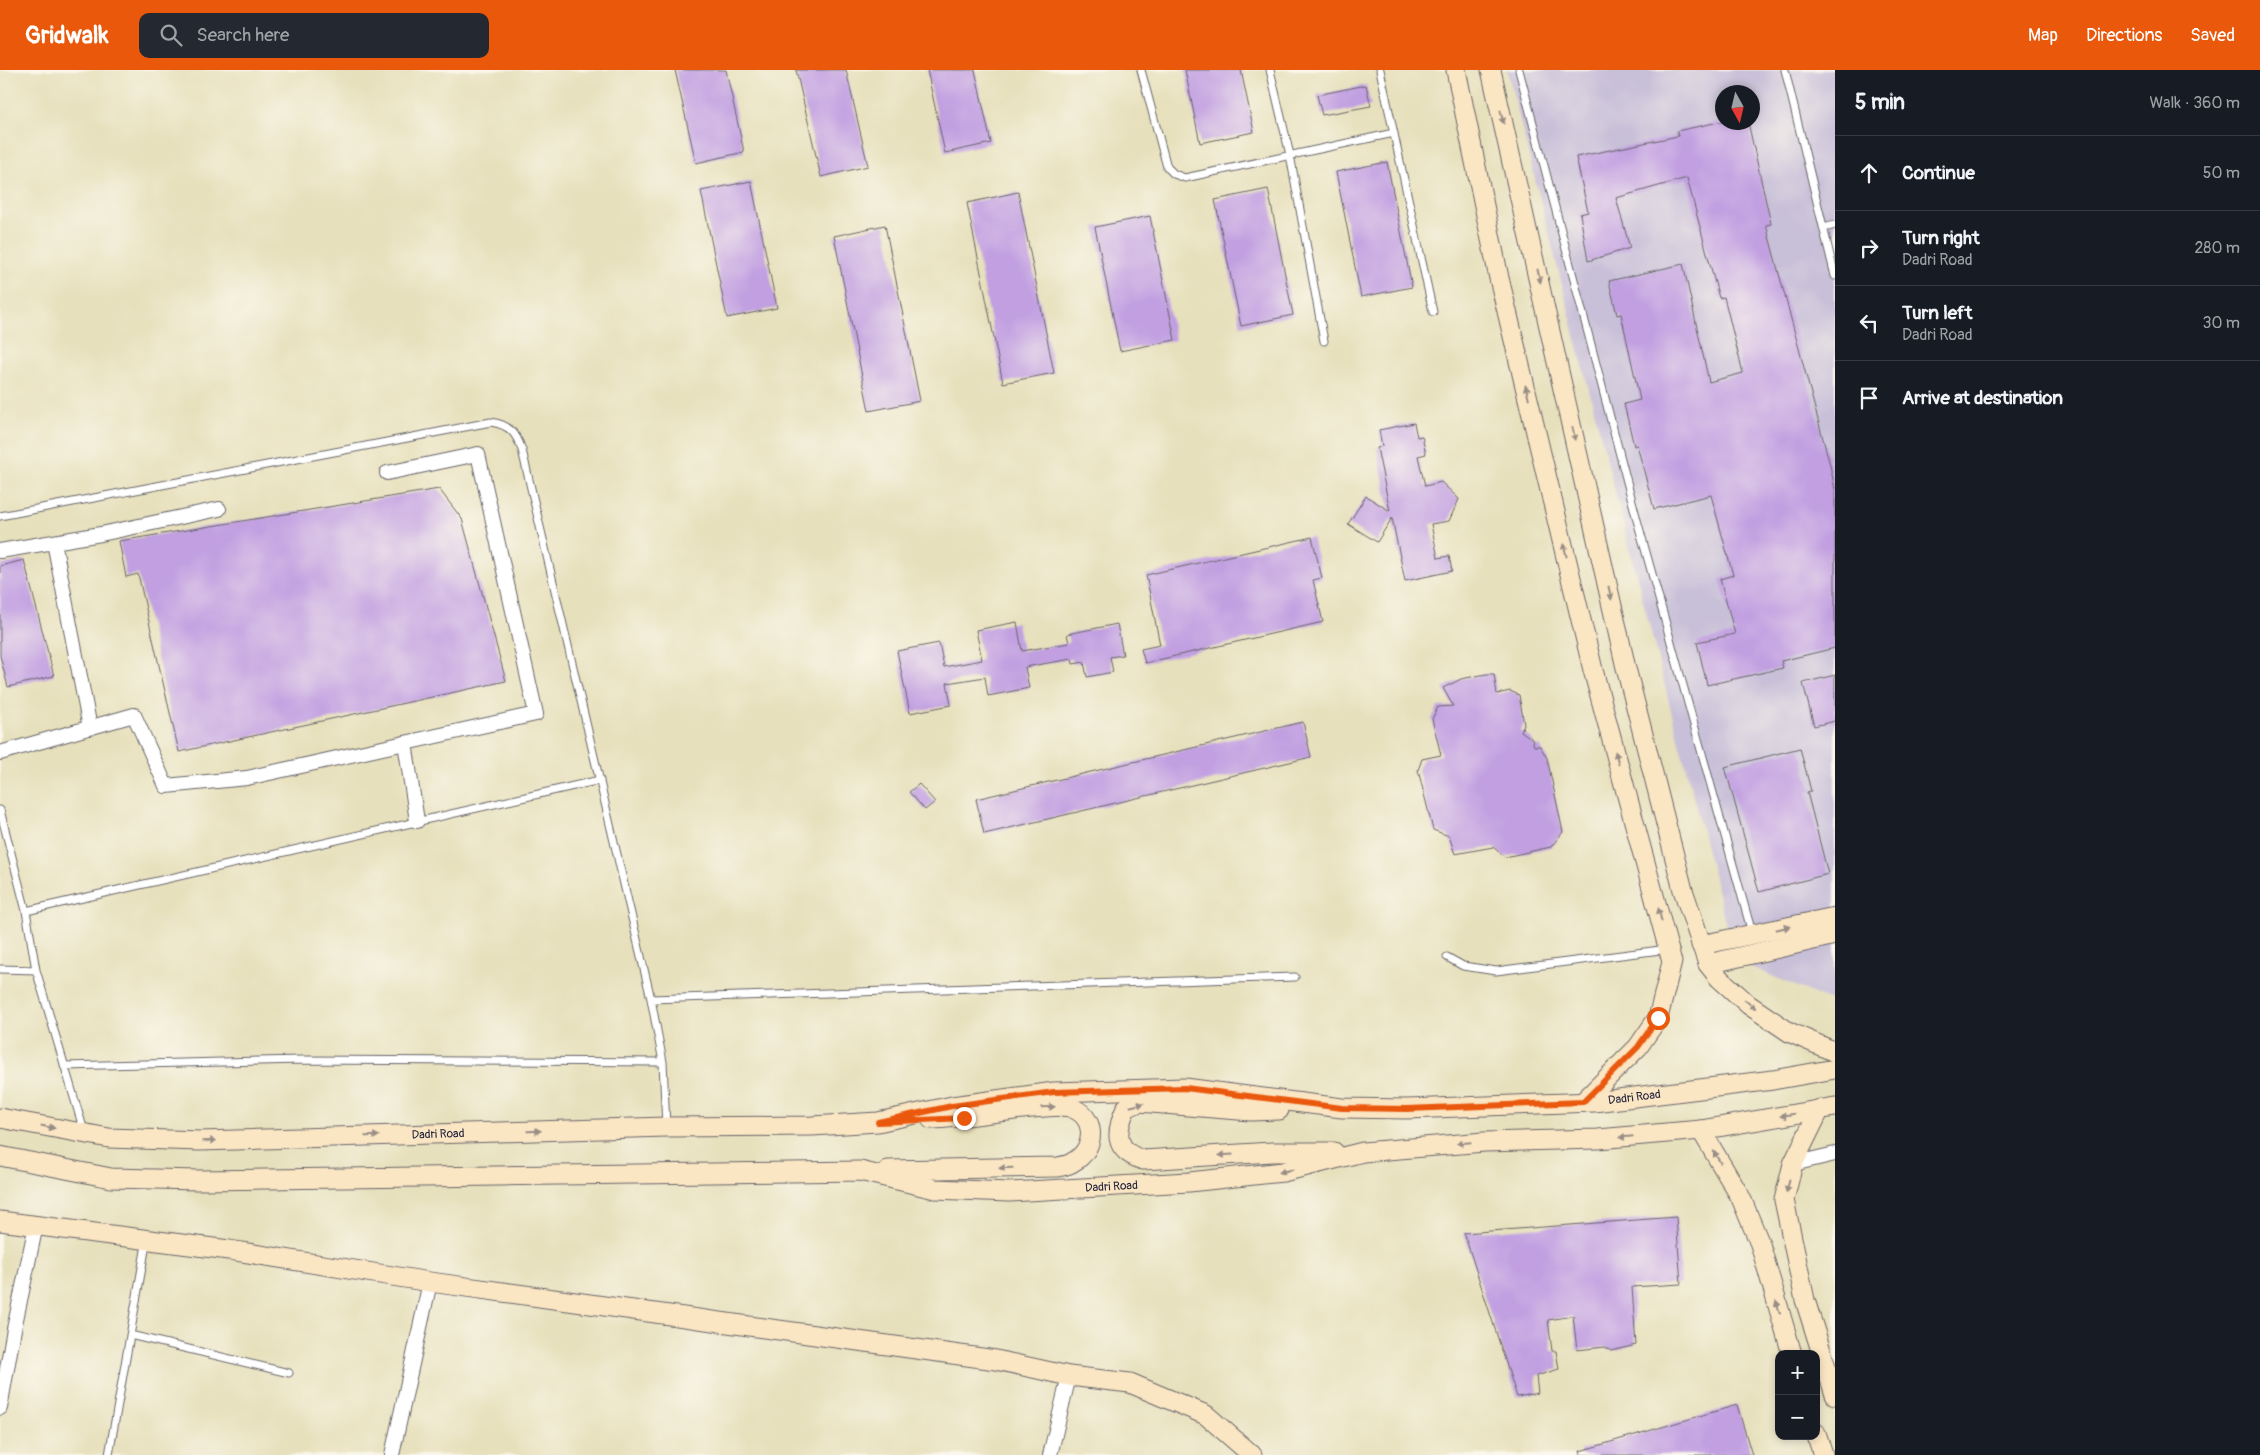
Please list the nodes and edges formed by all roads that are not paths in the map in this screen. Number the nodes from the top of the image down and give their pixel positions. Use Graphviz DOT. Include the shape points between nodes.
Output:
graph roads {
  1 [pos="1141,70"];
  2 [pos="1270,70"];
  3 [pos="1380,70"];
  4 [pos="1456,70"];
  5 [pos="1491,70"];
  6 [pos="1520,70"];
  7 [pos="1785,70"];
  8 [pos="1394,133"];
  9 [pos="1290,156"];
  10 [pos="1835,225"];
  11 [pos="1824,228"];
  12 [pos="1835,276"];
  13 [pos="1433,312"];
  14 [pos="1324,341"];
  15 [pos="387,473"];
  16 [pos="219,509"];
  17 [pos="0,516"];
  18 [pos="54,542"];
  19 [pos="0,551"];
  20 [pos="90,728"];
  21 [pos="405,743"];
  22 [pos="0,753"];
  23 [pos="600,780"];
  24 [pos="0,810"];
  25 [pos="418,821"];
  26 [pos="1672,848"];
  27 [pos="1643,855"];
  28 [pos="26,910"];
  29 [pos="1835,917"];
  30 [pos="1835,935"];
  31 [pos="1756,944"];
  32 [pos="1701,945"];
  33 [pos="1668,949"];
  34 [pos="1448,957"];
  35 [pos="1708,964"];
  36 [pos="0,969"];
  37 [pos="36,970"];
  38 [pos="1295,977"];
  39 [pos="651,999"];
  40 [pos="1835,1052"];
  41 [pos="663,1062"];
  42 [pos="64,1066"];
  43 [pos="1835,1069"];
  44 [pos="1583,1102"];
  45 [pos="1342,1108"];
  46 [pos="1827,1108"];
  47 [pos="0,1118"];
  48 [pos="878,1122"];
  49 [pos="666,1127"];
  50 [pos="1701,1130"];
  51 [pos="84,1134"];
  52 [pos="1363,1152"];
  53 [pos="1835,1154"];
  54 [pos="0,1156"];
  55 [pos="1793,1164"];
  56 [pos="860,1171"];
  57 [pos="0,1221"];
  58 [pos="36,1225"];
  59 [pos="147,1239"];
  60 [pos="430,1282"];
  61 [pos="130,1335"];
  62 [pos="1791,1350"];
  63 [pos="289,1374"];
  64 [pos="1069,1376"];
  65 [pos="1835,1395"];
  66 [pos="0,1408"];
  67 [pos="1818,1440"];
  68 [pos="109,1455"];
  69 [pos="392,1455"];
  70 [pos="1050,1455"];
  71 [pos="1252,1455"];
  72 [pos="1823,1455"];
  1 -- 9 [label="lane" via="1161,153 1174,174 1185,178"];
  2 -- 9 [label="lane"];
  3 -- 8 [label="lane"];
  27 -- 4 [label="main road, one-way" via="1593,670 1500,278"];
  5 -- 26 [label="main road, one-way" via="1626,668"];
  6 -- 31 [label="lane" via="1637,520"];
  7 -- 11 [label="lane"];
  8 -- 9 [label="lane"];
  8 -- 13 [label="lane"];
  9 -- 14 [label="lane"];
  10 -- 11 [label="lane"];
  11 -- 12 [label="lane"];
  15 -- 21 [label="street" via="478,454 536,714"];
  16 -- 18 [label="street"];
  17 -- 23 [label="lane" via="491,422 505,424 516,434 522,450"];
  18 -- 19 [label="street"];
  18 -- 20 [label="street"];
  20 -- 21 [label="street" via="134,715 166,786 247,778"];
  20 -- 22 [label="street"];
  21 -- 25 [label="street"];
  23 -- 25 [label="lane"];
  23 -- 39 [label="lane"];
  24 -- 28 [label="lane"];
  25 -- 28 [label="lane"];
  26 -- 27 [label="main road"];
  26 -- 32 [label="main road"];
  33 -- 27 [label="main road, one-way"];
  28 -- 37 [label="lane"];
  31 -- 29 [label="main road, one-way"];
  30 -- 31 [label="main road"];
  31 -- 32 [label="main road"];
  31 -- 35 [label="main road"];
  32 -- 35 [label="main road"];
  33 -- 34 [label="lane" via="1496,971 1463,966"];
  33 -- 44 [label="main road" via="1672,962 1658,1018 1638,1047"];
  35 -- 40 [label="main road, one-way" via="1743,999 1789,1032"];
  36 -- 37 [label="lane"];
  37 -- 42 [label="lane"];
  38 -- 39 [label="lane"];
  39 -- 41 [label="lane"];
  41 -- 42 [label="lane" via="302,1060"];
  41 -- 49 [label="lane"];
  42 -- 51 [label="lane"];
  43 -- 44 [label="main road, Dadri Road" via="1678,1093"];
  44 -- 45 [label="main road, Dadri Road" via="1407,1109"];
  45 -- 48 [label="main road, Dadri Road" via="1185,1088 1054,1092 952,1106"];
  52 -- 45 [label="main road, Dadri Road, one-way" via="1272,1152 1143,1160 1129,1156 1118,1131 1126,1108 1140,1102 1251,1110"];
  46 -- 50 [label="main road, Dadri Road, one-way"];
  46 -- 55 [label="main road"];
  47 -- 51 [label="main road, Dadri Road, one-way"];
  48 -- 49 [label="main road, Dadri Road"];
  48 -- 56 [label="main road, Dadri Road, one-way" via="964,1118 1023,1108 1068,1106 1084,1115 1092,1132 1088,1148 1074,1162 1058,1167"];
  51 -- 49 [label="main road, Dadri Road, one-way" via="200,1141"];
  50 -- 52 [label="main road, Dadri Road, one-way"];
  62 -- 50 [label="main road, one-way" via="1760,1244 1740,1198"];
  52 -- 56 [label="main road, Dadri Road, one-way" via="1283,1172 1189,1182 1009,1192 935,1188"];
  53 -- 55 [label="street"];
  54 -- 56 [label="main road, Dadri Road" via="111,1178"];
  55 -- 65 [label="main road, one-way" via="1784,1200 1805,1300"];
  57 -- 58 [label="main road"];
  58 -- 59 [label="main road"];
  58 -- 66 [label="street"];
  59 -- 60 [label="main road"];
  59 -- 61 [label="lane"];
  60 -- 64 [label="main road" via="996,1360"];
  60 -- 69 [label="street"];
  61 -- 63 [label="lane"];
  61 -- 68 [label="lane"];
  64 -- 70 [label="street"];
  64 -- 71 [label="main road" via="1130,1383 1206,1415"];
  67 -- 72 [label="main road"];
}
